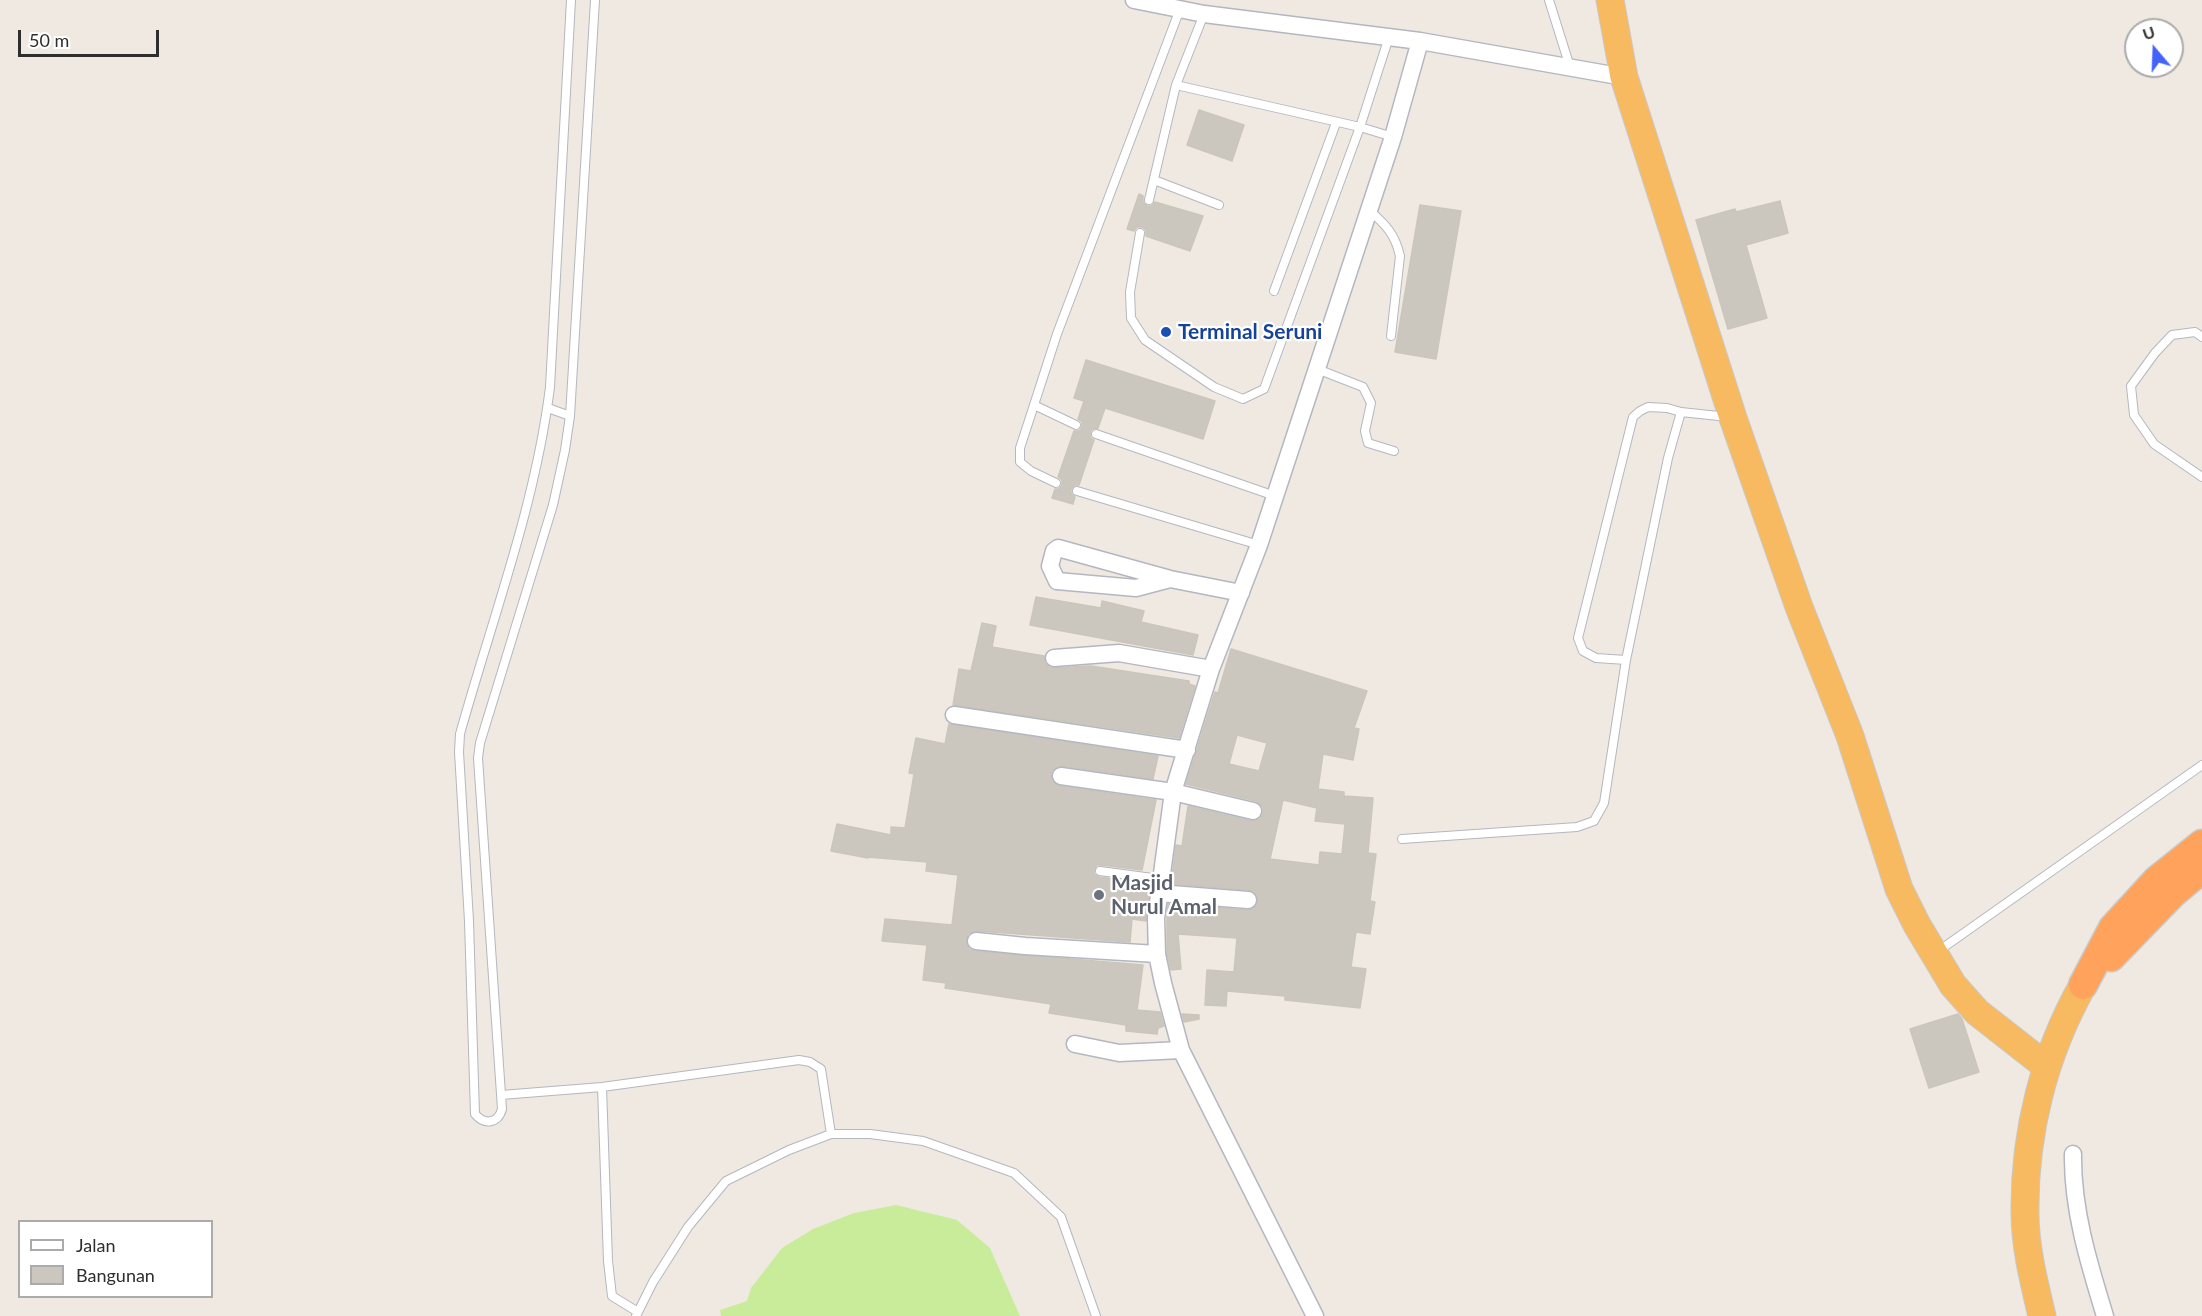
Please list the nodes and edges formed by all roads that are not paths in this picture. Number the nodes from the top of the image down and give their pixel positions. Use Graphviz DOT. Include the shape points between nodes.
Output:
graph roads {
  1 [pos="571,0"];
  2 [pos="595,0"];
  3 [pos="1134,0"];
  4 [pos="1549,0"];
  5 [pos="1610,0"];
  6 [pos="1154,2"];
  7 [pos="1180,9"];
  8 [pos="1204,14"];
  9 [pos="1389,37"];
  10 [pos="1420,41"];
  11 [pos="1570,68"];
  12 [pos="1624,77"];
  13 [pos="1176,84"];
  14 [pos="1336,123"];
  15 [pos="1360,127"];
  16 [pos="1394,138"];
  17 [pos="1154,180"];
  18 [pos="1149,200"];
  19 [pos="1219,205"];
  20 [pos="1369,210"];
  21 [pos="1140,234"];
  22 [pos="1274,291"];
  23 [pos="1391,336"];
  24 [pos="2202,337"];
  25 [pos="1317,369"];
  26 [pos="1034,405"];
  27 [pos="548,408"];
  28 [pos="1681,412"];
  29 [pos="570,416"];
  30 [pos="1733,418"];
  31 [pos="1076,425"];
  32 [pos="1096,434"];
  33 [pos="1394,451"];
  34 [pos="2202,477"];
  35 [pos="1056,483"];
  36 [pos="1077,491"];
  37 [pos="1275,496"];
  38 [pos="1259,545"];
  39 [pos="1170,579"];
  40 [pos="1241,593"];
  41 [pos="1054,658"];
  42 [pos="1626,660"];
  43 [pos="1211,669"];
  44 [pos="954,715"];
  45 [pos="1187,750"];
  46 [pos="2202,765"];
  47 [pos="1061,776"];
  48 [pos="1173,792"];
  49 [pos="1252,811"];
  50 [pos="1402,839"];
  51 [pos="2202,844"];
  52 [pos="2202,869"];
  53 [pos="1100,871"];
  54 [pos="1159,886"];
  55 [pos="1248,900"];
  56 [pos="976,941"];
  57 [pos="1157,954"];
  58 [pos="1934,954"];
  59 [pos="2083,985"];
  60 [pos="1075,1044"];
  61 [pos="1182,1050"];
  62 [pos="2046,1066"];
  63 [pos="602,1087"];
  64 [pos="501,1095"];
  65 [pos="831,1134"];
  66 [pos="2073,1154"];
  67 [pos="637,1314"];
  68 [pos="1096,1316"];
  69 [pos="1315,1316"];
  70 [pos="2042,1316"];
  71 [pos="2105,1316"];
  1 -- 27 [label="lane"];
  2 -- 29 [label="lane"];
  3 -- 6 [label="street"];
  4 -- 11 [label="lane"];
  5 -- 12 [label="highway"];
  6 -- 7 [label="street"];
  7 -- 8 [label="street"];
  7 -- 26 [label="lane"];
  8 -- 9 [label="street"];
  8 -- 13 [label="lane"];
  9 -- 10 [label="street"];
  9 -- 15 [label="lane"];
  10 -- 11 [label="street"];
  10 -- 16 [label="street"];
  11 -- 12 [label="street"];
  12 -- 30 [label="highway"];
  13 -- 14 [label="lane"];
  13 -- 17 [label="lane"];
  14 -- 15 [label="lane"];
  14 -- 22 [label="lane"];
  15 -- 16 [label="lane"];
  15 -- 21 [label="lane" via="1264,389 1243,399 1214,387 1145,340 1131,318 1130,292"];
  16 -- 20 [label="street"];
  17 -- 18 [label="lane"];
  17 -- 19 [label="lane"];
  20 -- 23 [label="lane" via="1388,227 1400,256"];
  20 -- 25 [label="street"];
  24 -- 34 [label="lane" via="2195,332 2172,335 2131,386 2134,415 2154,444"];
  25 -- 33 [label="lane" via="1363,387 1371,404 1365,431 1368,443"];
  25 -- 37 [label="street"];
  26 -- 31 [label="lane"];
  26 -- 35 [label="lane" via="1020,448 1020,462"];
  27 -- 29 [label="lane"];
  27 -- 64 [label="lane" via="508,578 460,734 475,1114 482,1121 495,1120 500,1115"];
  28 -- 30 [label="lane"];
  28 -- 42 [label="lane"];
  28 -- 42 [label="lane" via="1648,407 1633,417 1578,638 1583,651 1596,658"];
  29 -- 64 [label="lane" via="554,505 478,758"];
  30 -- 58 [label="highway" via="1799,607 1850,736 1899,889"];
  32 -- 37 [label="lane"];
  36 -- 38 [label="lane"];
  37 -- 38 [label="street"];
  38 -- 40 [label="street"];
  39 -- 39 [label="street" via="1136,588 1112,587 1057,581 1050,566 1058,548"];
  39 -- 40 [label="street"];
  40 -- 43 [label="street"];
  41 -- 43 [label="street" via="1119,653"];
  42 -- 50 [label="lane" via="1604,803 1594,821 1577,827"];
  43 -- 45 [label="street"];
  44 -- 45 [label="street"];
  45 -- 48 [label="street"];
  46 -- 58 [label="lane"];
  47 -- 48 [label="street"];
  48 -- 49 [label="street"];
  48 -- 54 [label="street"];
  51 -- 59 [label="highway" via="2157,880 2113,928"];
  52 -- 59 [label="highway" via="2173,893"];
  53 -- 54 [label="lane"];
  54 -- 55 [label="street"];
  54 -- 57 [label="street"];
  56 -- 57 [label="street"];
  57 -- 61 [label="street"];
  58 -- 62 [label="highway" via="1953,985 1977,1012"];
  59 -- 62 [label="highway" via="2066,1014"];
  60 -- 61 [label="street" via="1119,1053"];
  61 -- 69 [label="street"];
  62 -- 70 [label="highway" via="2029,1143 2025,1213 2028,1252"];
  63 -- 64 [label="lane"];
  63 -- 65 [label="lane" via="799,1060 810,1062 821,1069"];
  63 -- 67 [label="lane" via="612,1296"];
  65 -- 67 [label="lane" via="726,1181 688,1227"];
  65 -- 68 [label="lane" via="923,1141 1014,1173 1061,1217"];
  66 -- 71 [label="street" via="2073,1176 2089,1265"];
}
